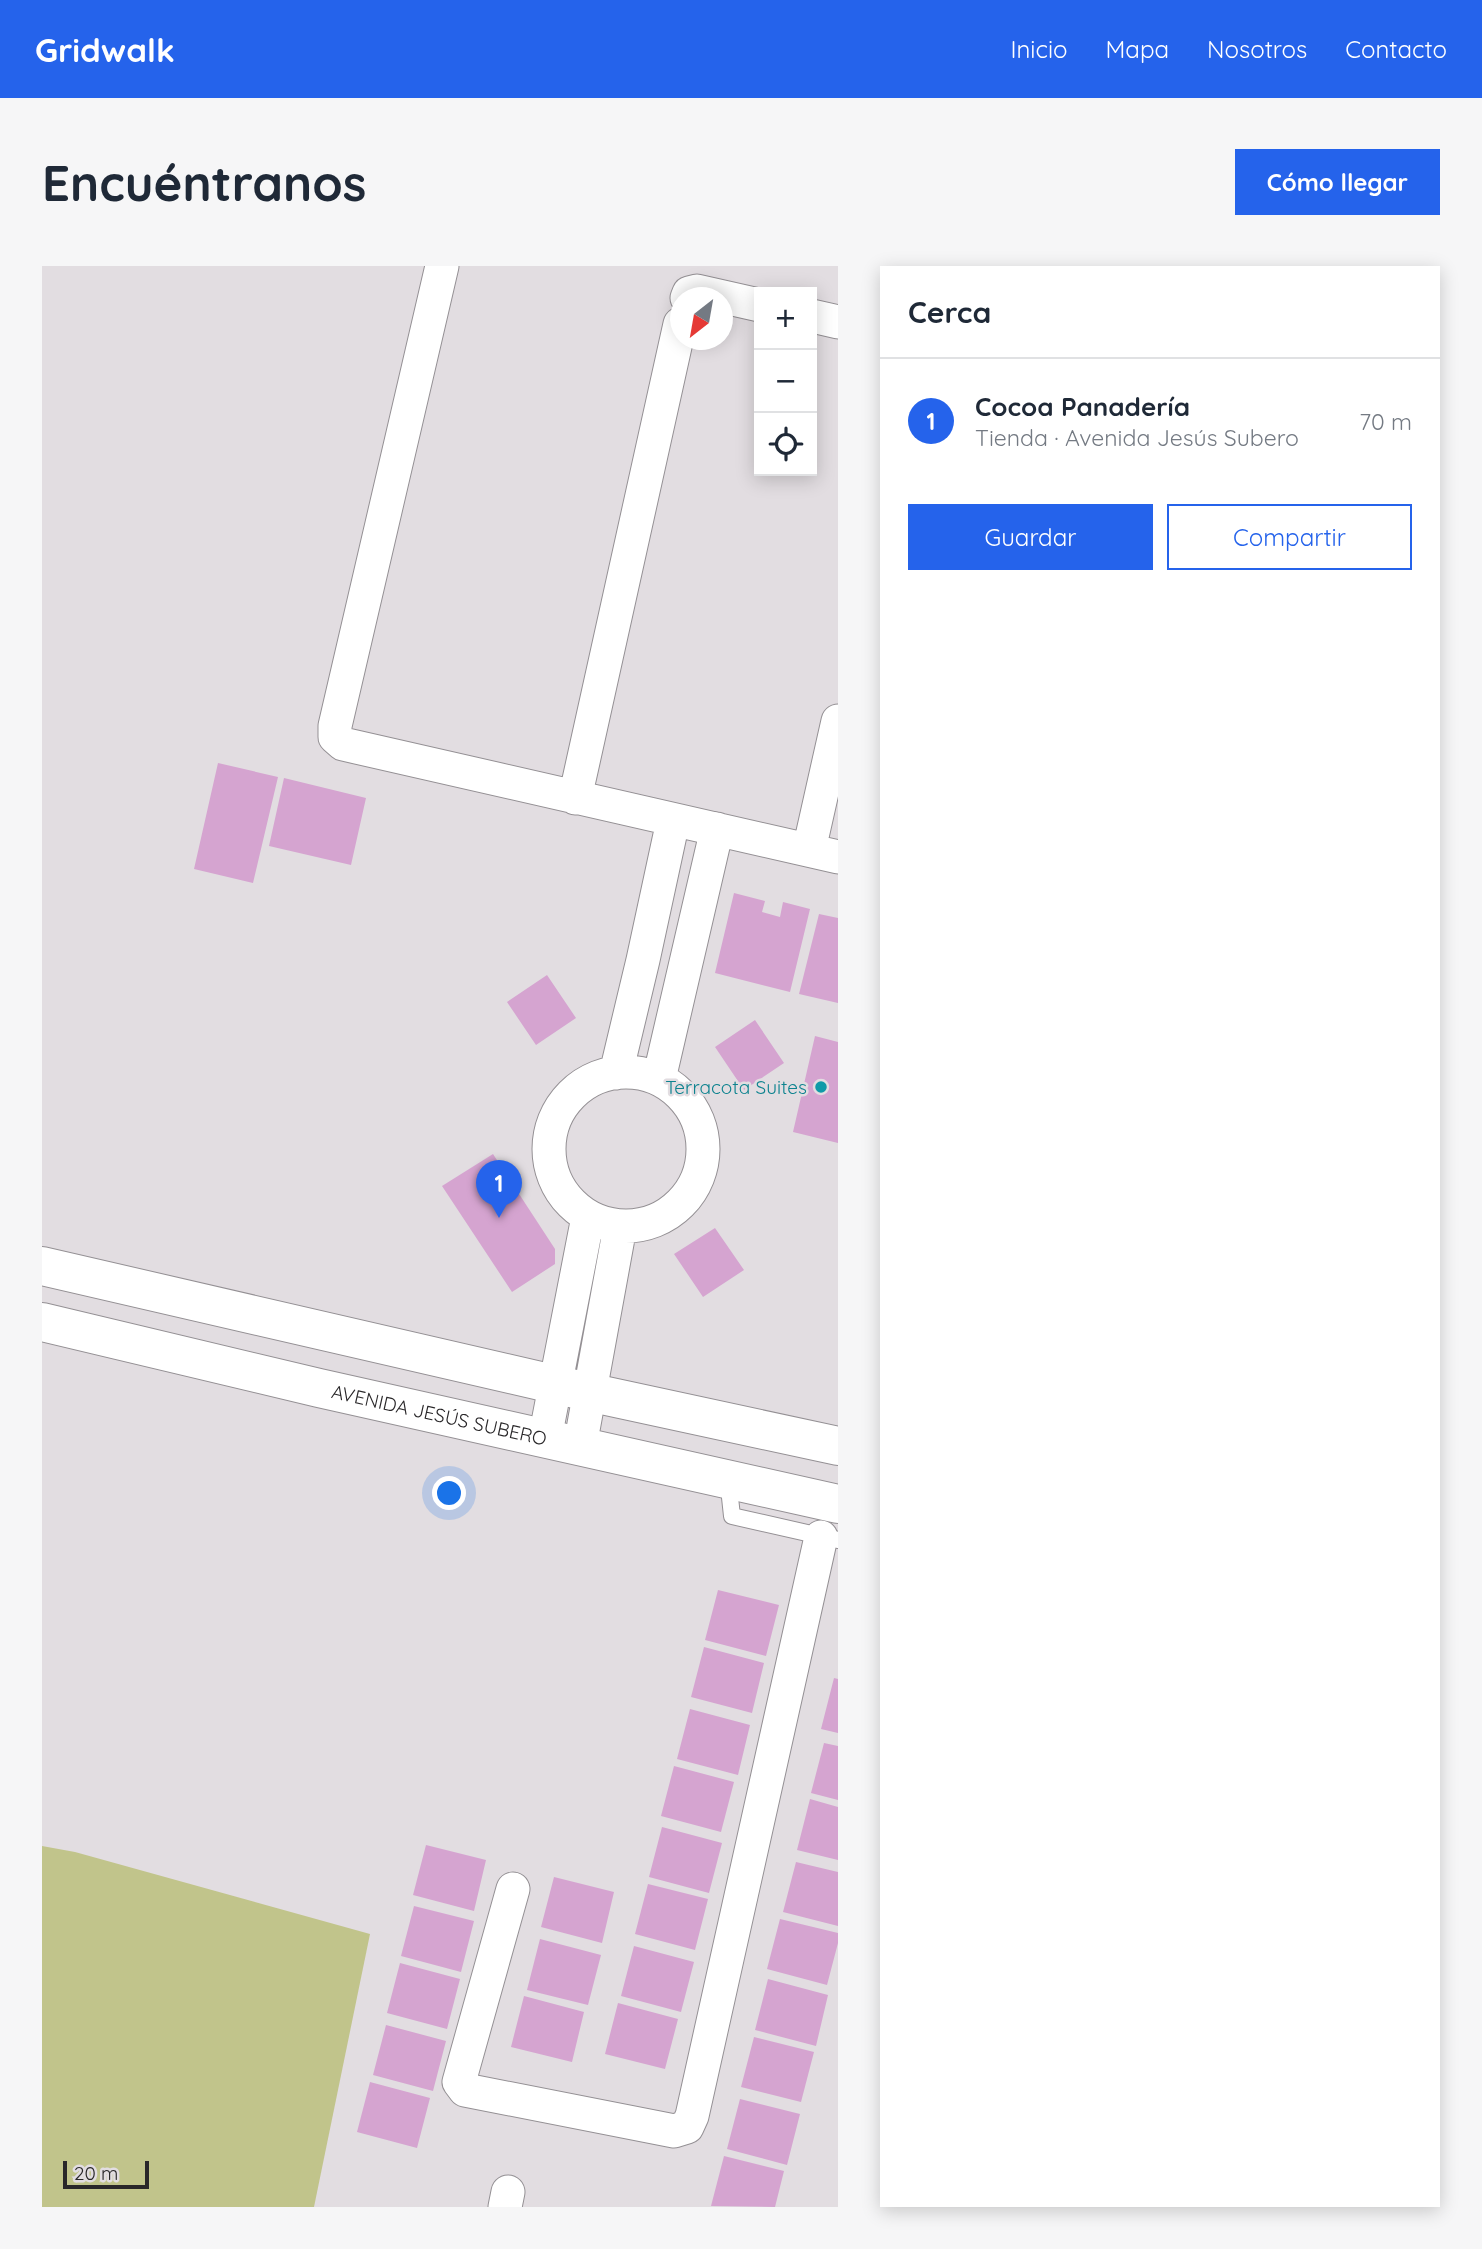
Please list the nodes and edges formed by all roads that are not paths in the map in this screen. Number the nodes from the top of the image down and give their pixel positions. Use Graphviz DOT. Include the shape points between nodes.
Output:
graph roads {
  1 [pos="442,266"];
  2 [pos="733,300"];
  3 [pos="754,304"];
  4 [pos="817,317"];
  5 [pos="838,322"];
  6 [pos="675,350"];
  7 [pos="838,721"];
  8 [pos="575,798"];
  9 [pos="673,821"];
  10 [pos="717,830"];
  11 [pos="823,854"];
  12 [pos="616,1073"];
  13 [pos="659,1079"];
  14 [pos="588,1217"];
  15 [pos="620,1227"];
  16 [pos="42,1266"];
  17 [pos="42,1322"];
  18 [pos="571,1388"];
  19 [pos="563,1442"];
  20 [pos="838,1446"];
  21 [pos="833,1527"];
  22 [pos="513,1889"];
  1 -- 8 [label="street" via="335,737 343,744"];
  2 -- 3 [label="street"];
  4 -- 5 [label="street"];
  6 -- 8 [label="street"];
  7 -- 11 [label="street"];
  8 -- 9 [label="street"];
  9 -- 10 [label="street"];
  9 -- 12 [label="street"];
  10 -- 11 [label="street"];
  10 -- 13 [label="street"];
  12 -- 13 [label="street"];
  12 -- 14 [label="street" via="593,1079 573,1093 558,1112 550,1134 549,1158 556,1181 569,1202"];
  13 -- 15 [label="street" via="691,1107 704,1148 701,1170 690,1194 671,1213 646,1224"];
  14 -- 15 [label="street"];
  14 -- 18 [label="street"];
  15 -- 18 [label="street"];
  16 -- 18 [label="main road"];
  17 -- 19 [label="main road, AVENIDA JESÚS SUBERO"];
  18 -- 19 [label="street"];
  18 -- 20 [label="main road"];
  19 -- 21 [label="main road, AVENIDA JESÚS SUBERO" via="728,1479"];
  21 -- 22 [label="street" via="687,2127 674,2131 461,2087"];
}
